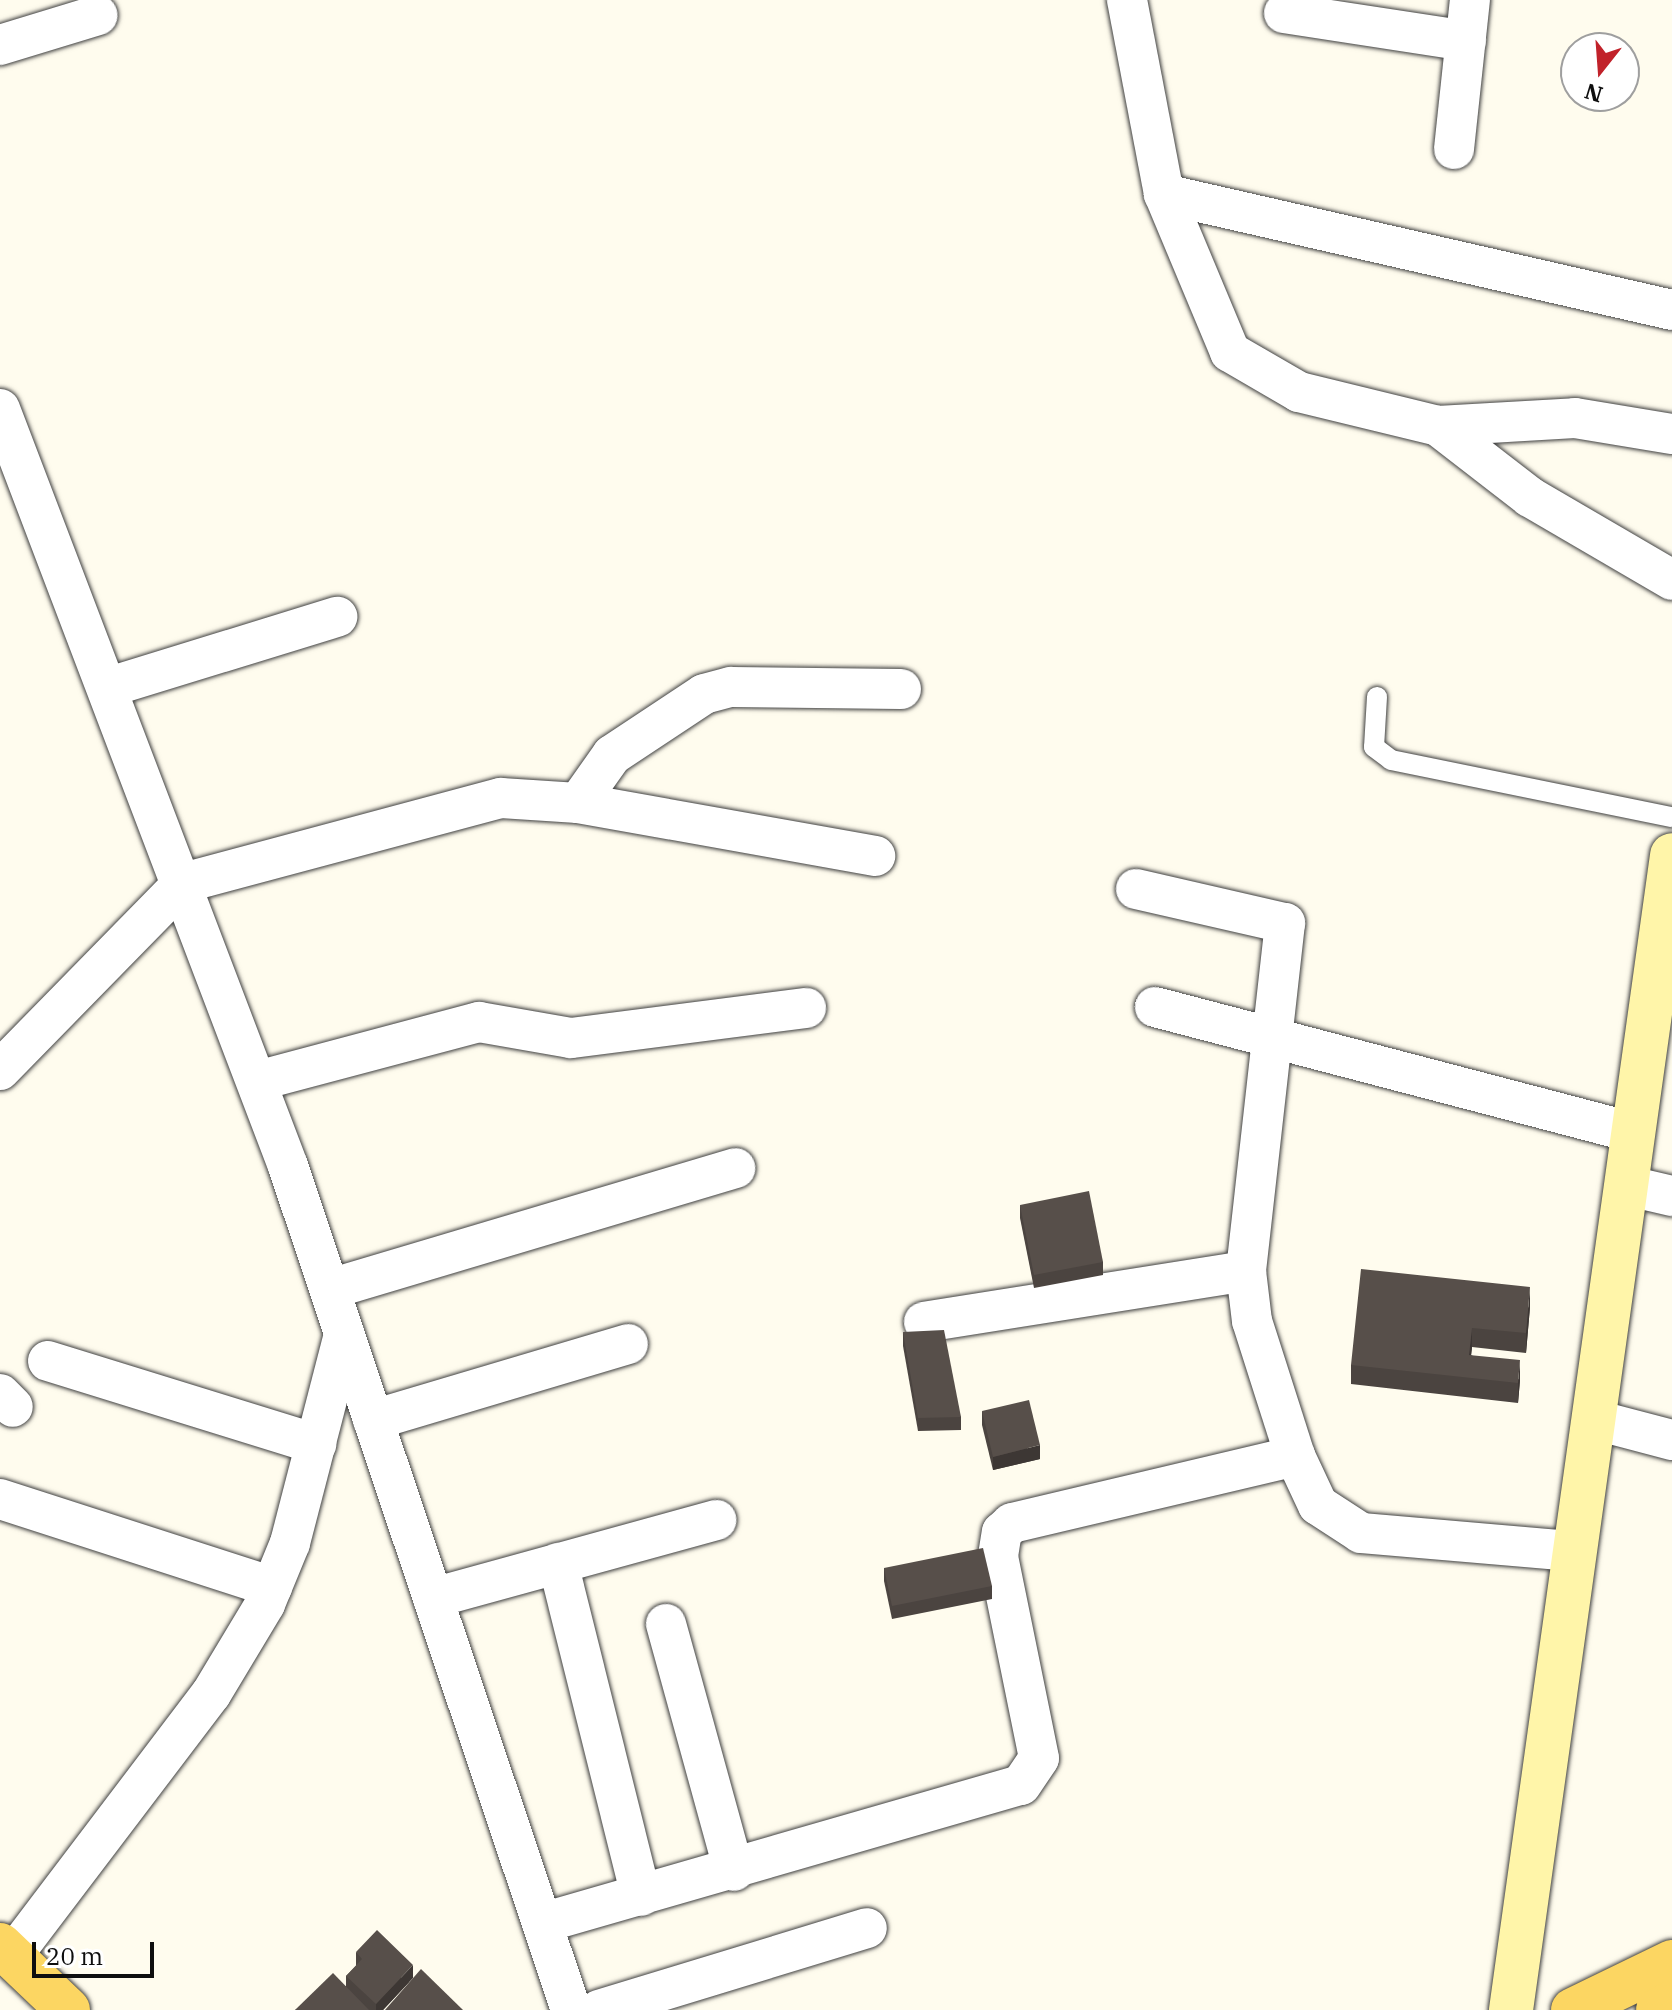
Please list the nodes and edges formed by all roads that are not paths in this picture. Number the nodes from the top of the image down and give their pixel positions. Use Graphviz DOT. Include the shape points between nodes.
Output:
graph roads {
  1 [pos="1127,0"];
  2 [pos="1470,0"];
  3 [pos="1284,13"];
  4 [pos="98,15"];
  5 [pos="1466,41"];
  6 [pos="0,45"];
  7 [pos="1454,149"];
  8 [pos="1164,194"];
  9 [pos="1672,310"];
  10 [pos="0,409"];
  11 [pos="1438,426"];
  12 [pos="1672,434"];
  13 [pos="1672,580"];
  14 [pos="337,617"];
  15 [pos="109,687"];
  16 [pos="901,689"];
  17 [pos="1377,697"];
  18 [pos="578,803"];
  19 [pos="1672,817"];
  20 [pos="1672,855"];
  21 [pos="875,856"];
  22 [pos="183,883"];
  23 [pos="1136,889"];
  24 [pos="1155,1007"];
  25 [pos="806,1008"];
  26 [pos="1272,1035"];
  27 [pos="0,1070"];
  28 [pos="257,1081"];
  29 [pos="1633,1132"];
  30 [pos="735,1168"];
  31 [pos="1625,1185"];
  32 [pos="1672,1196"];
  33 [pos="1246,1271"];
  34 [pos="330,1289"];
  35 [pos="924,1322"];
  36 [pos="344,1334"];
  37 [pos="628,1344"];
  38 [pos="48,1361"];
  39 [pos="1592,1419"];
  40 [pos="373,1420"];
  41 [pos="1672,1440"];
  42 [pos="316,1444"];
  43 [pos="1295,1456"];
  44 [pos="0,1499"];
  45 [pos="716,1520"];
  46 [pos="1573,1551"];
  47 [pos="558,1563"];
  48 [pos="272,1587"];
  49 [pos="433,1598"];
  50 [pos="666,1624"];
  51 [pos="734,1871"];
  52 [pos="641,1896"];
  53 [pos="542,1923"];
  54 [pos="867,1928"];
  55 [pos="6,1951"];
  56 [pos="1672,1962"];
  57 [pos="1672,2003"];
  58 [pos="68,2010"];
  59 [pos="571,2010"];
  60 [pos="599,2010"];
  61 [pos="1511,2010"];
  62 [pos="1573,2010"];
  63 [pos="1658,2010"];
  1 -- 8 [label="street"];
  2 -- 5 [label="street"];
  3 -- 5 [label="street"];
  4 -- 6 [label="street"];
  5 -- 7 [label="street"];
  8 -- 9 [label="street"];
  8 -- 11 [label="street" via="1230,352 1299,392"];
  10 -- 15 [label="street"];
  11 -- 12 [label="street" via="1575,418"];
  11 -- 13 [label="street" via="1530,497"];
  14 -- 15 [label="street"];
  15 -- 22 [label="street"];
  16 -- 18 [label="street" via="731,687 704,694 612,755"];
  17 -- 19 [label="lane" via="1374,747 1391,760"];
  18 -- 21 [label="street"];
  18 -- 22 [label="street" via="501,798"];
  20 -- 29 [label="street"];
  22 -- 27 [label="street"];
  22 -- 28 [label="street"];
  23 -- 26 [label="street" via="1285,923"];
  24 -- 26 [label="street"];
  25 -- 28 [label="street" via="571,1038 479,1022"];
  26 -- 29 [label="street"];
  26 -- 33 [label="street"];
  28 -- 34 [label="street"];
  29 -- 31 [label="street"];
  30 -- 34 [label="street"];
  31 -- 32 [label="street"];
  31 -- 39 [label="street"];
  33 -- 35 [label="street"];
  33 -- 43 [label="street" via="1252,1321"];
  34 -- 36 [label="street"];
  36 -- 40 [label="street"];
  36 -- 42 [label="street"];
  37 -- 40 [label="street"];
  38 -- 42 [label="street"];
  39 -- 41 [label="street"];
  39 -- 46 [label="street"];
  40 -- 49 [label="street"];
  42 -- 48 [label="street"];
  43 -- 46 [label="street" via="1318,1505 1361,1533"];
  43 -- 51 [label="street" via="1012,1523 1002,1532 998,1556 1039,1758 1032,1777"];
  44 -- 48 [label="street"];
  45 -- 47 [label="street"];
  46 -- 61 [label="street"];
  47 -- 49 [label="street"];
  47 -- 52 [label="street"];
  48 -- 55 [label="street" via="211,1694"];
  49 -- 53 [label="street"];
  50 -- 51 [label="street"];
  51 -- 52 [label="street"];
  52 -- 53 [label="street"];
  53 -- 59 [label="street"];
  54 -- 60 [label="street"];
  55 -- 58 [label="main road"];
  56 -- 62 [label="main road"];
  57 -- 63 [label="main road"];
}
